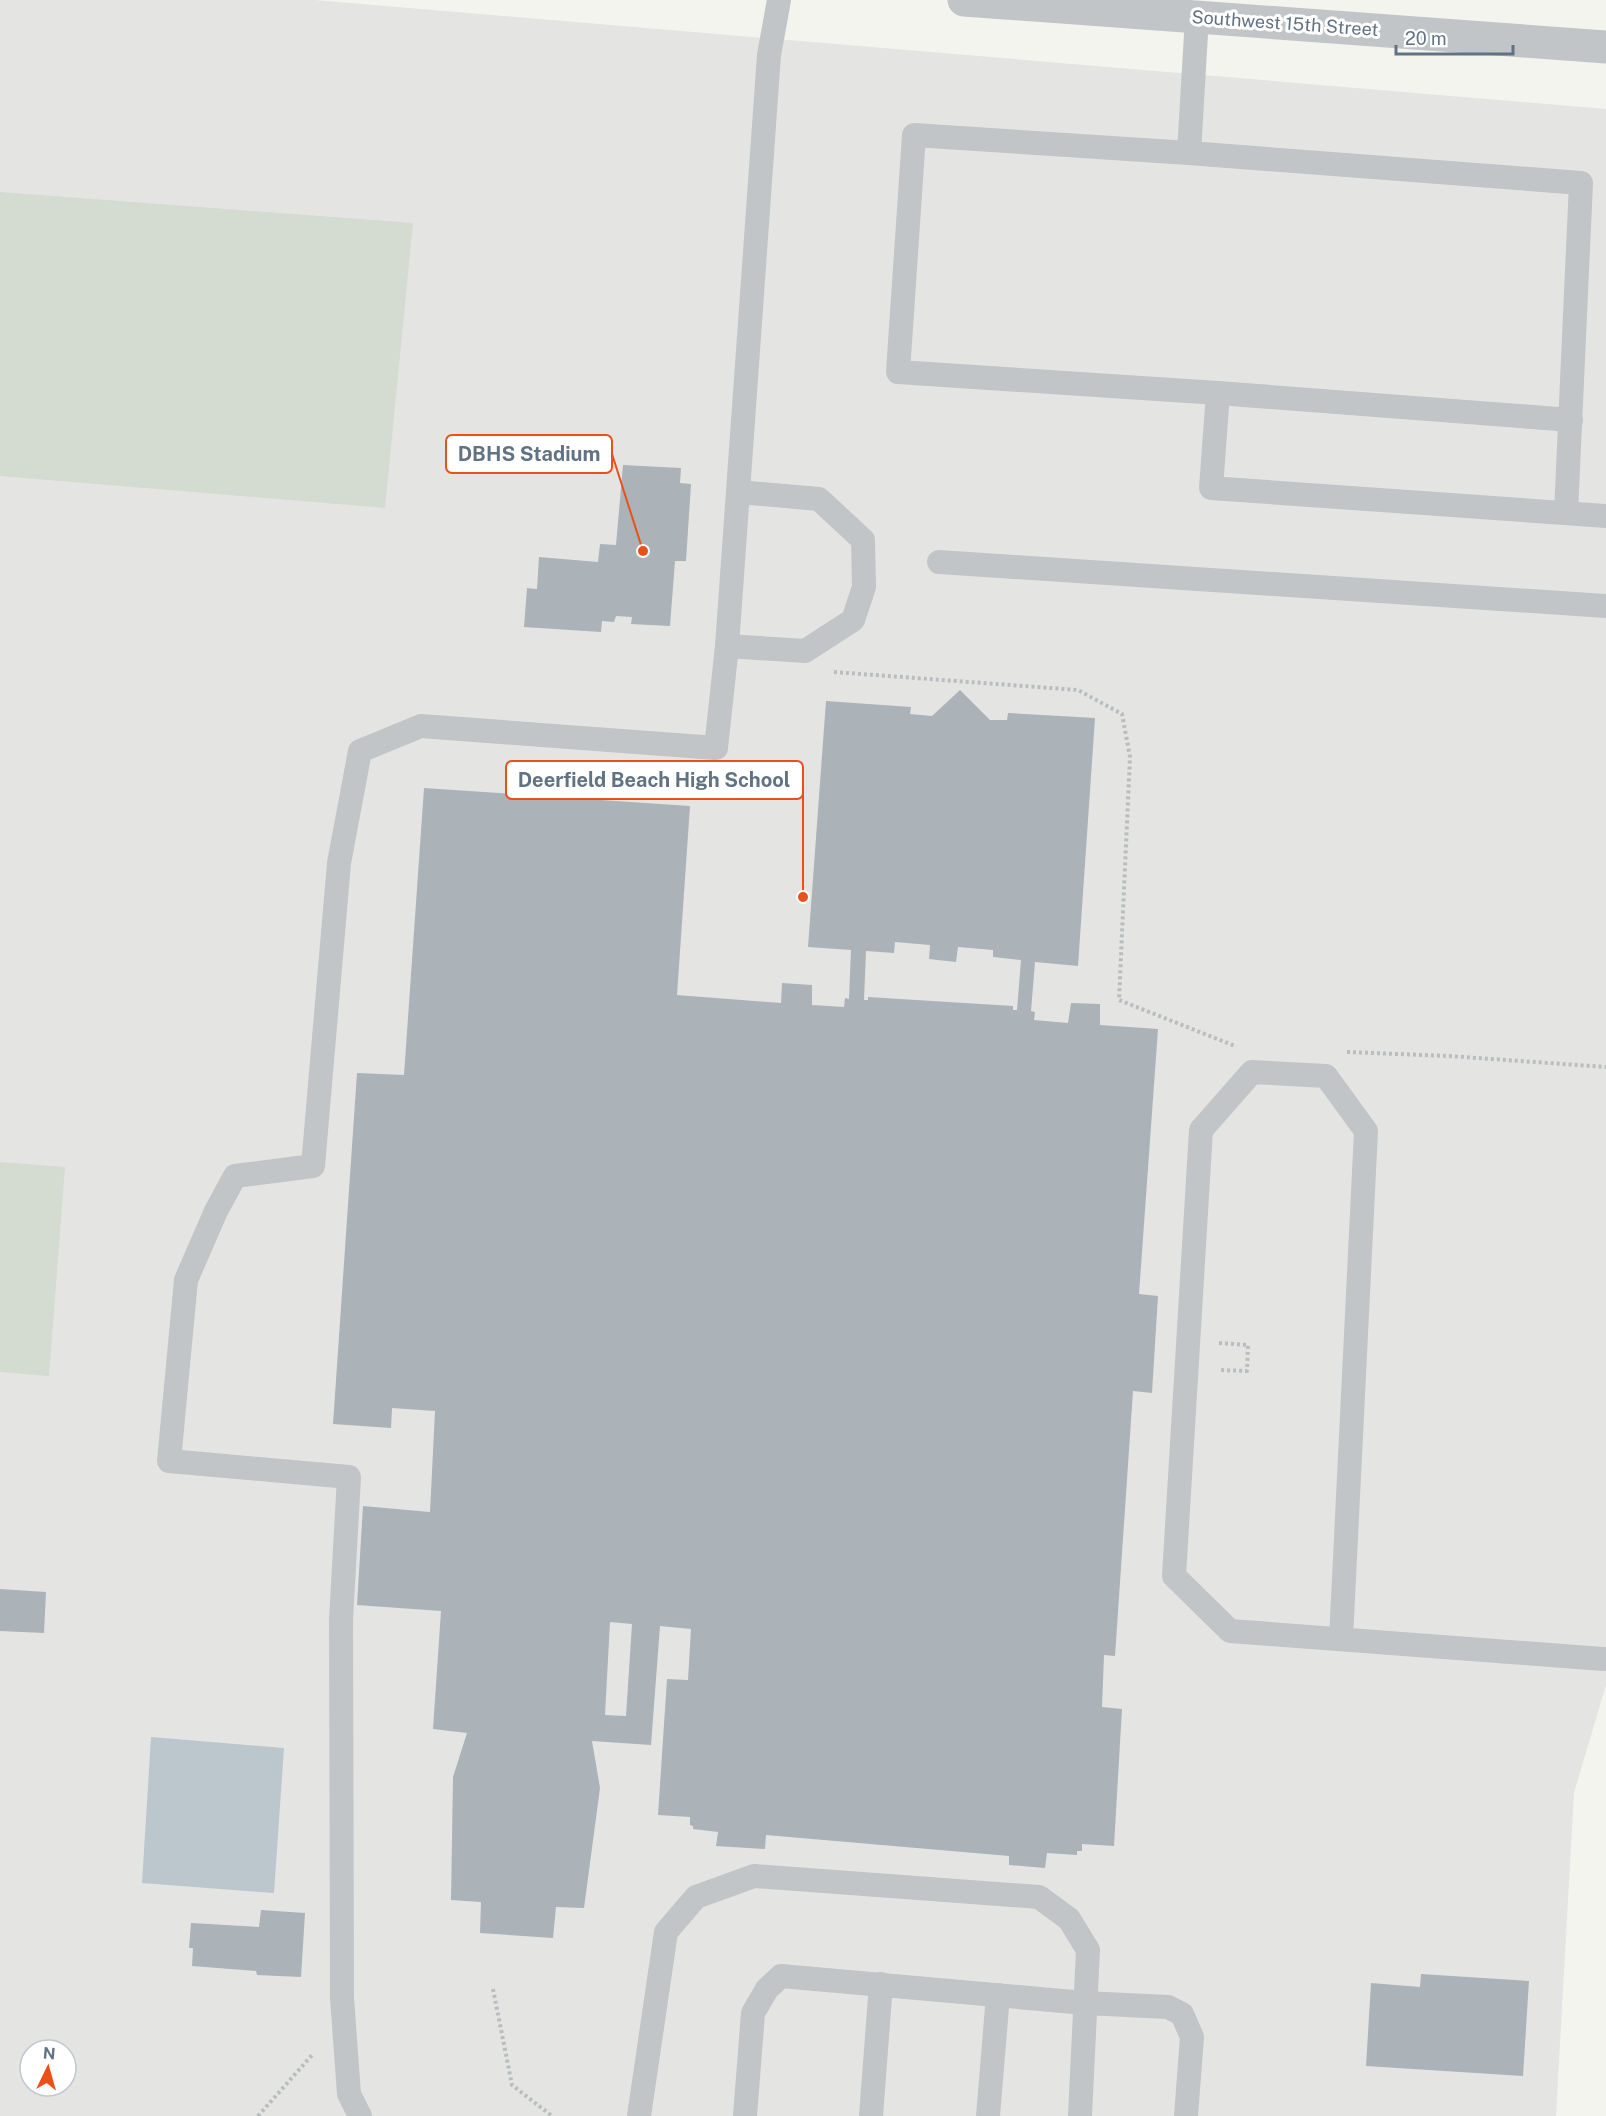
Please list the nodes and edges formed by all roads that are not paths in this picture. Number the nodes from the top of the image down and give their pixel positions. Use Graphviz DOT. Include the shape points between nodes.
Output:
graph roads {
  1 [pos="778,0"];
  2 [pos="964,0"];
  3 [pos="1197,17"];
  4 [pos="1606,47"];
  5 [pos="1189,153"];
  6 [pos="1218,393"];
  7 [pos="1570,420"];
  8 [pos="738,492"];
  9 [pos="1566,513"];
  10 [pos="1606,516"];
  11 [pos="939,562"];
  12 [pos="1606,606"];
  13 [pos="727,646"];
  14 [pos="1341,1639"];
  15 [pos="1606,1659"];
  16 [pos="881,1984"];
  17 [pos="998,1995"];
  18 [pos="1085,2003"];
  19 [pos="360,2116"];
  20 [pos="639,2116"];
  21 [pos="745,2116"];
  22 [pos="871,2116"];
  23 [pos="988,2116"];
  24 [pos="1080,2116"];
  25 [pos="1186,2116"];
  26 [pos="1191,2116"];
  1 -- 8 [label="lane" via="769,55"];
  2 -- 3 [label="street, Southwest 15th Street"];
  3 -- 4 [label="street, Southwest 15th Street"];
  3 -- 5 [label="lane"];
  5 -- 6 [label="lane" via="914,135 898,372"];
  5 -- 7 [label="lane" via="1581,183"];
  6 -- 7 [label="lane"];
  6 -- 9 [label="lane" via="1211,488"];
  7 -- 9 [label="lane"];
  8 -- 13 [label="lane"];
  8 -- 13 [label="lane" via="819,499 863,540 864,587 853,620 805,651"];
  9 -- 10 [label="lane"];
  11 -- 12 [label="lane"];
  13 -- 19 [label="lane" via="716,748 421,726 360,751 339,863 313,1166 235,1176 186,1280 169,1461 350,1477 341,1620 342,1998 349,2094"];
  14 -- 14 [label="lane" via="1230,1631 1174,1576 1201,1130 1252,1072 1326,1076 1366,1131"];
  14 -- 15 [label="lane"];
  16 -- 17 [label="lane"];
  16 -- 21 [label="lane" via="781,1976 767,1989 753,2013"];
  16 -- 22 [label="lane"];
  17 -- 18 [label="lane"];
  17 -- 23 [label="lane"];
  18 -- 20 [label="lane" via="1088,1950 1069,1920 1039,1897 754,1876 696,1897 666,1932"];
  18 -- 24 [label="lane"];
  18 -- 25 [label="lane" via="1168,2007 1182,2014 1192,2037"];
  25 -- 26 [label="lane"];
}
